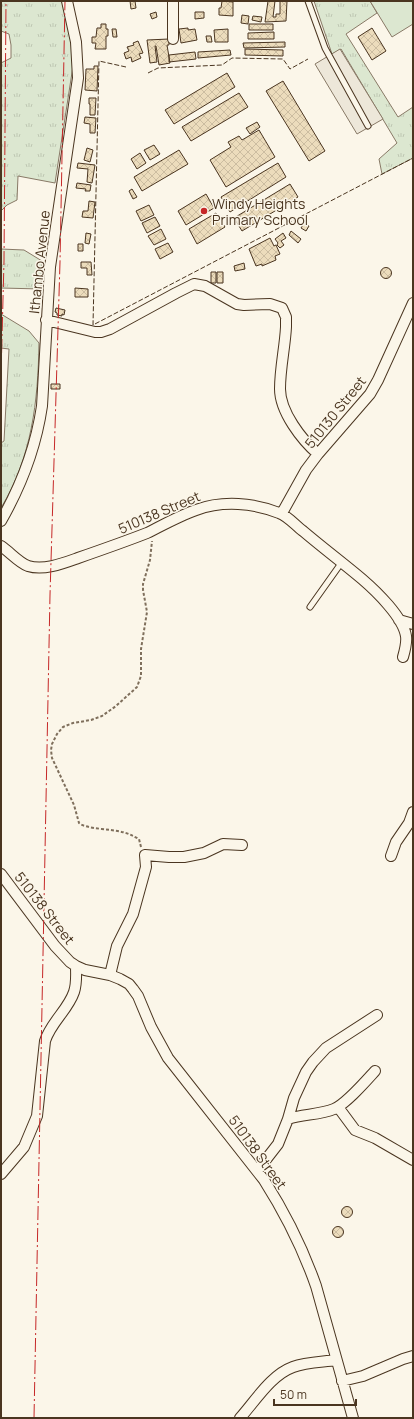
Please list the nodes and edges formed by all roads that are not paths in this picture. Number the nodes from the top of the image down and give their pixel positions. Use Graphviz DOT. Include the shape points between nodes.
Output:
graph roads {
  1 [pos="67,1"];
  2 [pos="174,1"];
  3 [pos="308,1"];
  4 [pos="173,39"];
  5 [pos="368,126"];
  6 [pos="413,303"];
  7 [pos="46,320"];
  8 [pos="318,454"];
  9 [pos="282,514"];
  10 [pos="1,521"];
  11 [pos="1,546"];
  12 [pos="342,562"];
  13 [pos="310,607"];
  14 [pos="399,620"];
  15 [pos="413,624"];
  16 [pos="403,657"];
  17 [pos="413,812"];
  18 [pos="242,845"];
  19 [pos="390,856"];
  20 [pos="1,874"];
  21 [pos="76,966"];
  22 [pos="110,975"];
  23 [pos="377,1015"];
  24 [pos="375,1071"];
  25 [pos="338,1107"];
  26 [pos="288,1120"];
  27 [pos="413,1160"];
  28 [pos="257,1171"];
  29 [pos="1,1174"];
  30 [pos="413,1356"];
  31 [pos="336,1360"];
  32 [pos="342,1381"];
  33 [pos="240,1418"];
  34 [pos="353,1418"];
  1 -- 7 [label="street, Ithambo Avenue" via="76,42 78,78 50,267"];
  2 -- 4 [label="street"];
  3 -- 5 [label="lane" via="324,48"];
  6 -- 8 [label="street, 510130 Street" via="370,394"];
  7 -- 8 [label="street" via="95,332 104,331 194,284 205,286 237,304 270,304 282,308 286,317 286,327 280,390 288,417"];
  7 -- 10 [label="street, Ithambo Avenue" via="42,406 38,428 20,483"];
  8 -- 9 [label="street, 510130 Street" via="306,470"];
  9 -- 11 [label="street, 510138 Street" via="245,504 219,504 197,509 113,546 68,562 44,567 28,566"];
  9 -- 12 [label="street, 510138 Street"];
  12 -- 13 [label="lane"];
  12 -- 14 [label="street, 510138 Street" via="378,594"];
  14 -- 15 [label="street"];
  14 -- 16 [label="street, 510138 Street" via="406,635"];
  17 -- 19 [label="street"];
  18 -- 22 [label="street" via="224,844 204,853 184,857 145,855 146,869 133,914 117,946"];
  20 -- 21 [label="street, 510138 Street" via="55,946"];
  21 -- 22 [label="street, 510138 Street"];
  21 -- 29 [label="street" via="74,992 45,1041 35,1122 24,1147"];
  22 -- 28 [label="street, 510138 Street" via="124,981 133,989 168,1058"];
  23 -- 26 [label="street" via="320,1054 306,1072 294,1098"];
  24 -- 25 [label="street"];
  25 -- 26 [label="street"];
  25 -- 27 [label="street" via="355,1130 375,1138"];
  26 -- 28 [label="street" via="278,1144"];
  28 -- 31 [label="street, 510138 Street" via="274,1197 309,1266"];
  30 -- 32 [label="street" via="364,1376"];
  31 -- 32 [label="street, 510138 Street"];
  31 -- 33 [label="street" via="295,1366 284,1371 275,1377"];
  32 -- 34 [label="street, 510138 Street"];
}
